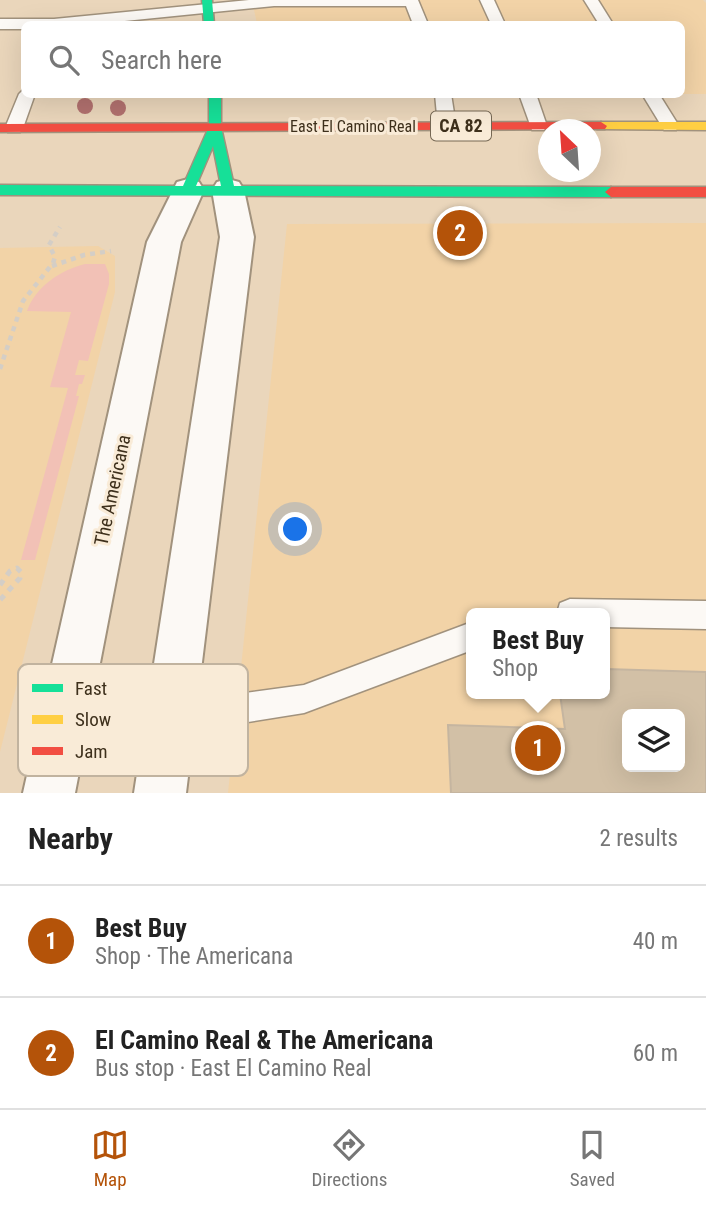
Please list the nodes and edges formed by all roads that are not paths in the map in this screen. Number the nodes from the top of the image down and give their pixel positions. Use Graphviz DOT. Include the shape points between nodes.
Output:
graph roads {
  1 [pos="486,0"];
  2 [pos="591,0"];
  3 [pos="407,1"];
  4 [pos="136,7"];
  5 [pos="208,11"];
  6 [pos="68,21"];
  7 [pos="419,21"];
  8 [pos="496,21"];
  9 [pos="604,21"];
  10 [pos="0,24"];
  11 [pos="21,24"];
  12 [pos="25,98"];
  13 [pos="215,98"];
  14 [pos="444,98"];
  15 [pos="528,98"];
  16 [pos="652,98"];
  17 [pos="538,125"];
  18 [pos="601,125"];
  19 [pos="447,126"];
  20 [pos="670,126"];
  21 [pos="706,126"];
  22 [pos="215,127"];
  23 [pos="7,128"];
  24 [pos="0,190"];
  25 [pos="187,190"];
  26 [pos="228,190"];
  27 [pos="706,192"];
  28 [pos="610,614"];
  29 [pos="706,615"];
  30 [pos="466,638"];
  31 [pos="74,664"];
  32 [pos="178,664"];
  33 [pos="248,707"];
  1 -- 8 [label="lane"];
  2 -- 9 [label="lane"];
  3 -- 5 [label="lane" via="274,2"];
  3 -- 7 [label="lane" via="412,2"];
  4 -- 5 [label="lane"];
  4 -- 6 [label="lane"];
  10 -- 11 [label="lane"];
  12 -- 23 [label="lane"];
  13 -- 22 [label="main road"];
  14 -- 19 [label="lane"];
  15 -- 17 [label="lane"];
  16 -- 20 [label="lane"];
  17 -- 19 [label="main road, East El Camino Real / CA 82"];
  18 -- 20 [label="main road, East El Camino Real / CA 82"];
  19 -- 22 [label="main road, East El Camino Real / CA 82"];
  20 -- 21 [label="main road, East El Camino Real / CA 82"];
  22 -- 23 [label="main road, East El Camino Real / CA 82"];
  22 -- 25 [label="main road"];
  22 -- 26 [label="main road"];
  24 -- 25 [label="main road"];
  25 -- 26 [label="main road"];
  25 -- 31 [label="street, The Americana" via="164,242"];
  26 -- 27 [label="main road"];
  26 -- 32 [label="street" via="237,237"];
  28 -- 29 [label="lane"];
  30 -- 33 [label="lane" via="304,699"];
}
